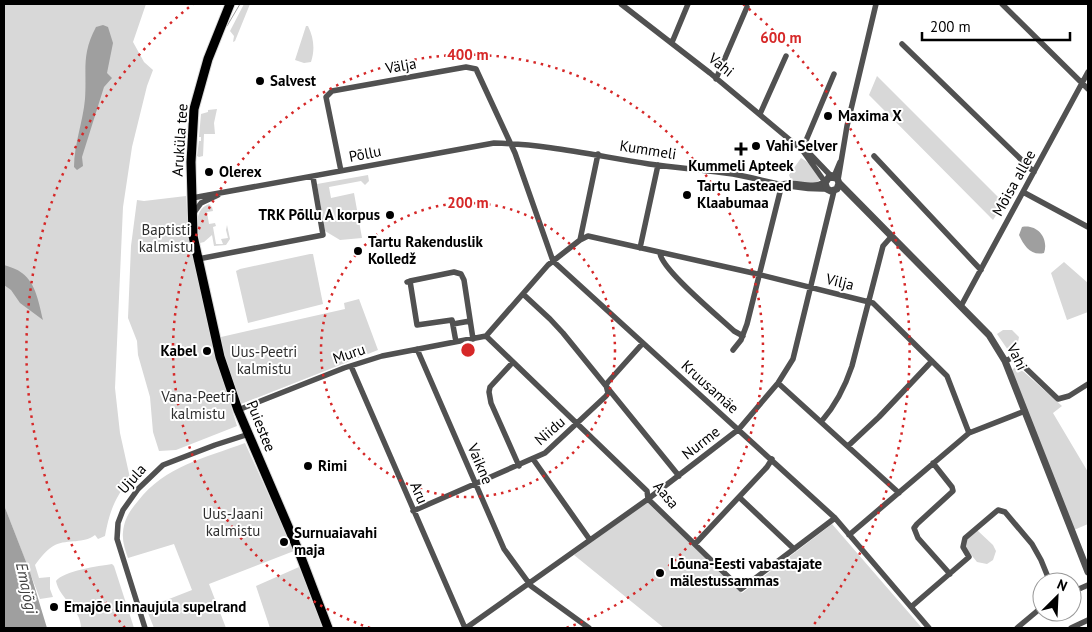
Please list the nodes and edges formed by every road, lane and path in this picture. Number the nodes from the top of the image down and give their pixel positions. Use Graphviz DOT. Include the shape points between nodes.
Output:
graph roads {
  1 [pos="232,4"];
  2 [pos="621,4"];
  3 [pos="634,4"];
  4 [pos="688,4"];
  5 [pos="876,4"];
  6 [pos="1002,4"];
  7 [pos="747,7"];
  8 [pos="630,10"];
  9 [pos="671,42"];
  10 [pos="902,44"];
  11 [pos="786,56"];
  12 [pos="1088,72"];
  13 [pos="834,74"];
  14 [pos="716,79"];
  15 [pos="1082,83"];
  16 [pos="1088,89"];
  17 [pos="760,114"];
  18 [pos="510,144"];
  19 [pos="802,150"];
  20 [pos="598,154"];
  21 [pos="874,156"];
  22 [pos="658,165"];
  23 [pos="341,171"];
  24 [pos="1034,172"];
  25 [pos="313,177"];
  26 [pos="782,184"];
  27 [pos="833,184"];
  28 [pos="225,192"];
  29 [pos="1023,192"];
  30 [pos="192,198"];
  31 [pos="192,217"];
  32 [pos="1088,227"];
  33 [pos="891,237"];
  34 [pos="580,240"];
  35 [pos="640,248"];
  36 [pos="660,253"];
  37 [pos="198,259"];
  38 [pos="554,261"];
  39 [pos="981,270"];
  40 [pos="760,275"];
  41 [pos="810,287"];
  42 [pos="523,294"];
  43 [pos="869,302"];
  44 [pos="961,306"];
  45 [pos="470,321"];
  46 [pos="453,324"];
  47 [pos="486,336"];
  48 [pos="743,336"];
  49 [pos="473,339"];
  50 [pos="456,342"];
  51 [pos="643,343"];
  52 [pos="418,349"];
  53 [pos="733,350"];
  54 [pos="932,361"];
  55 [pos="1005,361"];
  56 [pos="513,362"];
  57 [pos="351,366"];
  58 [pos="778,383"];
  59 [pos="1086,385"];
  60 [pos="607,389"];
  61 [pos="1088,393"];
  62 [pos="238,410"];
  63 [pos="1025,411"];
  64 [pos="821,422"];
  65 [pos="577,424"];
  66 [pos="738,429"];
  67 [pos="969,433"];
  68 [pos="249,434"];
  69 [pos="848,446"];
  70 [pos="772,459"];
  71 [pos="534,460"];
  72 [pos="933,463"];
  73 [pos="519,466"];
  74 [pos="679,476"];
  75 [pos="476,484"];
  76 [pos="899,493"];
  77 [pos="739,497"];
  78 [pos="648,499"];
  79 [pos="413,511"];
  80 [pos="835,518"];
  81 [pos="849,535"];
  82 [pos="590,540"];
  83 [pos="695,544"];
  84 [pos="794,549"];
  85 [pos="1046,572"];
  86 [pos="1088,572"];
  87 [pos="950,574"];
  88 [pos="528,584"];
  89 [pos="911,607"];
  90 [pos="1032,615"];
  91 [pos="1088,620"];
  92 [pos="145,628"];
  93 [pos="328,628"];
  94 [pos="465,628"];
  95 [pos="589,628"];
  96 [pos="929,628"];
  97 [pos="1017,628"];
  98 [pos="1071,628"];
  1 -- 30 [label="highway, Aruküla tee" via="208,59 194,109"];
  2 -- 8 [label="street, Vahi"];
  3 -- 8 [label="street"];
  4 -- 9 [label="street"];
  5 -- 27 [label="street, Nurme"];
  6 -- 15 [label="street"];
  7 -- 14 [label="street"];
  8 -- 9 [label="street, Vahi"];
  9 -- 14 [label="street, Vahi"];
  10 -- 24 [label="street"];
  11 -- 17 [label="street"];
  12 -- 15 [label="street, Mõisa allee"];
  13 -- 19 [label="street"];
  14 -- 17 [label="street, Vahi"];
  15 -- 16 [label="street"];
  15 -- 24 [label="street, Mõisa allee"];
  17 -- 19 [label="street, Vahi"];
  18 -- 20 [label="street, Kummeli"];
  18 -- 23 [label="street, Põllu" via="494,143"];
  18 -- 23 [label="street, Välja" via="479,73 466,67 332,91 326,97"];
  18 -- 38 [label="street, Kruusamäe"];
  19 -- 27 [label="street, Vahi" via="809,153"];
  20 -- 22 [label="street, Kummeli"];
  20 -- 34 [label="street"];
  21 -- 39 [label="street"];
  22 -- 26 [label="street, Kummeli"];
  22 -- 35 [label="street"];
  23 -- 25 [label="street, Põllu"];
  24 -- 29 [label="street, Mõisa allee"];
  25 -- 28 [label="street, Põllu"];
  25 -- 37 [label="street" via="323,235"];
  26 -- 27 [label="street, Kummeli" via="806,190"];
  26 -- 40 [label="street"];
  27 -- 33 [label="street, Vahi" via="852,197"];
  27 -- 41 [label="street, Nurme"];
  28 -- 30 [label="street, Põllu"];
  28 -- 31 [label="street, Põllu" via="201,203"];
  29 -- 32 [label="street"];
  29 -- 39 [label="street, Mõisa allee"];
  30 -- 31 [label="highway, Puiestee"];
  31 -- 37 [label="highway, Puiestee"];
  33 -- 43 [label="street" via="883,246"];
  33 -- 44 [label="street, Vahi"];
  34 -- 35 [label="street, Vilja" via="588,236"];
  34 -- 38 [label="street"];
  35 -- 36 [label="street, Vilja"];
  36 -- 40 [label="street, Vilja"];
  36 -- 48 [label="street" via="662,261 676,277"];
  37 -- 62 [label="highway, Puiestee" via="220,357"];
  38 -- 42 [label="street"];
  38 -- 51 [label="street, Kruusamäe"];
  39 -- 44 [label="street, Mõisa allee"];
  40 -- 41 [label="street, Vilja"];
  40 -- 48 [label="street"];
  41 -- 43 [label="street, Vilja"];
  41 -- 58 [label="street, Nurme" via="793,359"];
  42 -- 47 [label="street"];
  42 -- 60 [label="street" via="563,333"];
  43 -- 54 [label="street, Vilja"];
  43 -- 64 [label="street" via="846,384"];
  44 -- 55 [label="street, Vahi" via="989,335"];
  45 -- 46 [label="street"];
  45 -- 46 [label="street" via="464,280 459,272 409,281 417,325 452,320"];
  45 -- 49 [label="street"];
  46 -- 50 [label="street"];
  47 -- 49 [label="street, Muru"];
  47 -- 56 [label="street, Aasa"];
  48 -- 53 [label="street"];
  49 -- 50 [label="street, Muru"];
  50 -- 52 [label="street, Muru"];
  51 -- 60 [label="street, Niidu" via="608,382"];
  51 -- 66 [label="street, Kruusamäe"];
  52 -- 57 [label="street, Muru"];
  52 -- 75 [label="street, Vaikne"];
  54 -- 67 [label="street, Vilja" via="947,376"];
  54 -- 69 [label="street"];
  55 -- 59 [label="street" via="1014,357 1058,399"];
  55 -- 63 [label="street, Vahi"];
  56 -- 65 [label="street, Aasa"];
  56 -- 73 [label="street" via="489,392"];
  57 -- 62 [label="street, Muru"];
  57 -- 79 [label="street, Aru"];
  58 -- 64 [label="street"];
  58 -- 66 [label="street, Nurme"];
  59 -- 61 [label="street"];
  60 -- 65 [label="street, Niidu" via="606,396"];
  60 -- 74 [label="street"];
  62 -- 68 [label="highway, Puiestee"];
  63 -- 67 [label="street"];
  63 -- 86 [label="street, Vahi"];
  64 -- 69 [label="street"];
  65 -- 71 [label="street, Niidu"];
  65 -- 78 [label="street, Aasa" via="647,491"];
  66 -- 70 [label="street, Kruusamäe"];
  66 -- 74 [label="street, Nurme"];
  67 -- 72 [label="street"];
  68 -- 92 [label="street, Ujula" via="163,466 138,489 123,510 117,539"];
  68 -- 93 [label="highway, Puiestee"];
  69 -- 76 [label="street"];
  70 -- 77 [label="street"];
  70 -- 80 [label="street, Kruusamäe"];
  71 -- 73 [label="street, Niidu"];
  71 -- 82 [label="street"];
  72 -- 76 [label="street"];
  72 -- 87 [label="street" via="953,491 914,528 918,538"];
  73 -- 75 [label="street, Niidu"];
  74 -- 78 [label="street, Nurme"];
  75 -- 79 [label="street, Niidu"];
  75 -- 88 [label="street, Vaikne" via="504,549"];
  76 -- 81 [label="street"];
  77 -- 83 [label="street"];
  77 -- 84 [label="street"];
  78 -- 82 [label="street, Nurme"];
  78 -- 83 [label="street, Aasa"];
  79 -- 94 [label="street, Aru"];
  80 -- 81 [label="street, Kruusamäe"];
  80 -- 84 [label="street, Aasa"];
  81 -- 89 [label="street, Kruusamäe"];
  82 -- 88 [label="street, Nurme"];
  83 -- 84 [label="street, Aasa" via="741,589"];
  85 -- 87 [label="street" via="1032,544 1000,510 965,538 963,547 969,557"];
  87 -- 89 [label="street"];
  88 -- 94 [label="street, Nurme"];
  88 -- 95 [label="street, Vaikne"];
  89 -- 96 [label="street, Kruusamäe"];
  90 -- 97 [label="street"];
  91 -- 98 [label="street"];
}
